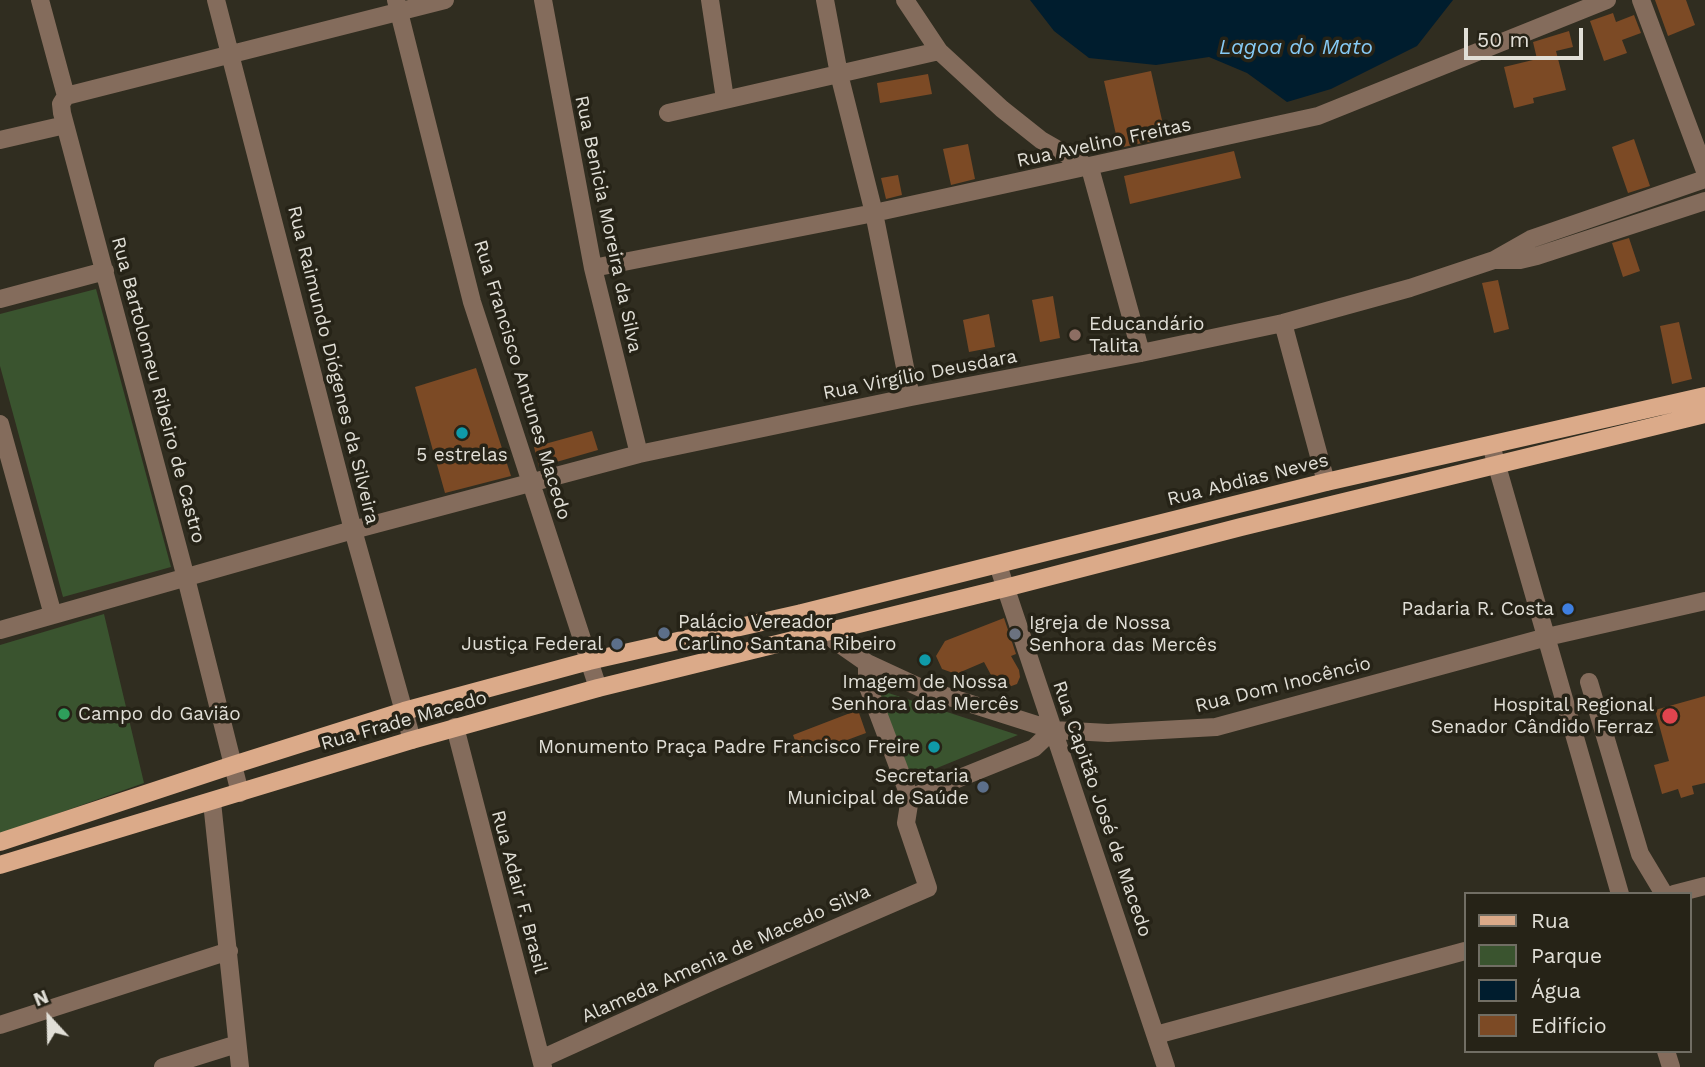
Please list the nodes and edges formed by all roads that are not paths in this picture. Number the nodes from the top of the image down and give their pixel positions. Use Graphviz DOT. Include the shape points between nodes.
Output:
graph roads {
  1 [pos="40,0"];
  2 [pos="216,0"];
  3 [pos="445,0"];
  4 [pos="543,0"];
  5 [pos="710,0"];
  6 [pos="825,0"];
  7 [pos="905,0"];
  8 [pos="1607,0"];
  9 [pos="1641,0"];
  10 [pos="397,6"];
  11 [pos="939,51"];
  12 [pos="231,56"];
  13 [pos="839,74"];
  14 [pos="66,96"];
  15 [pos="725,99"];
  16 [pos="668,113"];
  17 [pos="65,125"];
  18 [pos="0,140"];
  19 [pos="1090,168"];
  20 [pos="1705,171"];
  21 [pos="1705,179"];
  22 [pos="1705,201"];
  23 [pos="874,214"];
  24 [pos="1494,260"];
  25 [pos="593,268"];
  26 [pos="105,271"];
  27 [pos="0,299"];
  28 [pos="1283,323"];
  29 [pos="1141,353"];
  30 [pos="1705,396"];
  31 [pos="911,397"];
  32 [pos="1705,414"];
  33 [pos="0,424"];
  34 [pos="1565,427"];
  35 [pos="1490,445"];
  36 [pos="1570,448"];
  37 [pos="639,454"];
  38 [pos="1497,466"];
  39 [pos="1326,482"];
  40 [pos="531,483"];
  41 [pos="1236,505"];
  42 [pos="1241,527"];
  43 [pos="353,530"];
  44 [pos="998,565"];
  45 [pos="186,578"];
  46 [pos="1005,588"];
  47 [pos="1705,601"];
  48 [pos="802,613"];
  49 [pos="53,615"];
  50 [pos="0,630"];
  51 [pos="824,633"];
  52 [pos="1547,637"];
  53 [pos="589,661"];
  54 [pos="867,663"];
  55 [pos="1589,682"];
  56 [pos="598,688"];
  57 [pos="404,711"];
  58 [pos="455,727"];
  59 [pos="1053,730"];
  60 [pos="412,740"];
  61 [pos="233,765"];
  62 [pos="240,793"];
  63 [pos="910,798"];
  64 [pos="212,802"];
  65 [pos="0,842"];
  66 [pos="0,865"];
  67 [pos="1705,886"];
  68 [pos="1619,892"];
  69 [pos="1663,892"];
  70 [pos="1682,892"];
  71 [pos="229,951"];
  72 [pos="1464,951"];
  73 [pos="0,1025"];
  74 [pos="1156,1035"];
  75 [pos="237,1044"];
  76 [pos="542,1063"];
  77 [pos="163,1067"];
  78 [pos="240,1067"];
  79 [pos="1166,1067"];
  1 -- 14 [label="street, Rua Bartolomeu Ribeiro de Castro"];
  2 -- 12 [label="street, Rua Raimundo Diógenes da Silveira"];
  3 -- 10 [label="street"];
  4 -- 25 [label="street, Rua Benicia Moreira da Silva"];
  5 -- 15 [label="street"];
  6 -- 13 [label="street"];
  7 -- 11 [label="street"];
  8 -- 19 [label="street, Rua Avelino Freitas" via="1318,116"];
  9 -- 20 [label="street"];
  10 -- 12 [label="street"];
  10 -- 40 [label="street, Rua Francisco Antunes Macedo" via="472,302"];
  11 -- 13 [label="street"];
  11 -- 19 [label="street" via="1041,140"];
  12 -- 14 [label="street"];
  12 -- 43 [label="street, Rua Raimundo Diógenes da Silveira"];
  13 -- 15 [label="street"];
  13 -- 23 [label="street"];
  14 -- 17 [label="street, Rua Bartolomeu Ribeiro de Castro" via="61,104"];
  15 -- 16 [label="street"];
  17 -- 18 [label="street"];
  17 -- 26 [label="street, Rua Bartolomeu Ribeiro de Castro"];
  19 -- 23 [label="street, Rua Avelino Freitas"];
  19 -- 29 [label="street"];
  21 -- 24 [label="street, Rua Virgílio Deusdara" via="1531,239"];
  22 -- 24 [label="street, Rua Virgílio Deusdara" via="1536,257"];
  23 -- 25 [label="street, Rua Avelino Freitas"];
  23 -- 31 [label="street"];
  24 -- 28 [label="street, Rua Virgílio Deusdara" via="1410,289"];
  25 -- 37 [label="street, Rua Benicia Moreira da Silva"];
  26 -- 27 [label="street"];
  26 -- 45 [label="street, Rua Bartolomeu Ribeiro de Castro"];
  28 -- 29 [label="street, Rua Virgílio Deusdara"];
  28 -- 39 [label="street"];
  29 -- 31 [label="street, Rua Virgílio Deusdara"];
  30 -- 34 [label="main road, Rua Abdias Neves"];
  31 -- 37 [label="street, Rua Virgílio Deusdara"];
  32 -- 36 [label="main road"];
  33 -- 49 [label="street"];
  34 -- 35 [label="main road, Rua Abdias Neves"];
  34 -- 36 [label="main road"];
  35 -- 38 [label="street"];
  35 -- 39 [label="main road, Rua Abdias Neves"];
  36 -- 38 [label="main road"];
  37 -- 40 [label="street, Rua Virgílio Deusdara"];
  38 -- 42 [label="main road"];
  38 -- 52 [label="street"];
  39 -- 41 [label="main road, Rua Abdias Neves"];
  40 -- 43 [label="street, Rua Virgílio Deusdara"];
  40 -- 53 [label="street, Rua Francisco Antunes Macedo"];
  41 -- 42 [label="main road"];
  41 -- 44 [label="main road, Rua Abdias Neves"];
  42 -- 46 [label="main road"];
  43 -- 45 [label="street, Rua Virgílio Deusdara"];
  43 -- 57 [label="street, Rua Raimundo Diógenes da Silveira"];
  44 -- 46 [label="street, Rua Capitão José de Macedo"];
  44 -- 48 [label="main road, Rua Abdias Neves"];
  45 -- 49 [label="street, Rua Virgílio Deusdara"];
  45 -- 61 [label="street, Rua Bartolomeu Ribeiro de Castro"];
  46 -- 51 [label="main road"];
  46 -- 59 [label="street, Rua Capitão José de Macedo"];
  47 -- 52 [label="street, Rua Dom Inocêncio"];
  48 -- 51 [label="street, Rua Dom Inocêncio"];
  48 -- 53 [label="main road, Rua Frade Macedo"];
  49 -- 50 [label="street, Rua Virgílio Deusdara"];
  51 -- 54 [label="street, Rua Dom Inocêncio"];
  51 -- 56 [label="main road, Rua Frade Macedo"];
  52 -- 59 [label="street, Rua Dom Inocêncio" via="1216,727 1108,733"];
  52 -- 68 [label="street"];
  53 -- 56 [label="street, Rua Francisco Antunes Macedo"];
  53 -- 57 [label="main road, Rua Frade Macedo"];
  54 -- 59 [label="street, Rua Dom Inocêncio" via="921,688"];
  54 -- 63 [label="street" via="867,684"];
  55 -- 69 [label="street" via="1640,854"];
  56 -- 58 [label="main road, Rua Frade Macedo"];
  57 -- 60 [label="street, Rua Raimundo Diógenes da Silveira"];
  57 -- 61 [label="main road, Rua Frade Macedo"];
  58 -- 60 [label="main road, Rua Frade Macedo"];
  58 -- 76 [label="street, Rua Adair F. Brasil"];
  59 -- 63 [label="street" via="1034,748"];
  59 -- 74 [label="street, Rua Capitão José de Macedo"];
  60 -- 62 [label="main road, Rua Frade Macedo"];
  61 -- 62 [label="street, Rua Bartolomeu Ribeiro de Castro"];
  61 -- 65 [label="main road, Rua Frade Macedo"];
  62 -- 64 [label="main road, Rua Frade Macedo"];
  63 -- 76 [label="street, Alameda Amenia de Macedo Silva" via="906,823 928,888"];
  64 -- 66 [label="main road, Rua Frade Macedo"];
  64 -- 71 [label="street"];
  67 -- 70 [label="street"];
  71 -- 73 [label="street"];
  71 -- 75 [label="street"];
  72 -- 74 [label="street"];
  74 -- 79 [label="street, Rua Capitão José de Macedo"];
  75 -- 77 [label="street"];
  75 -- 78 [label="street"];
}
